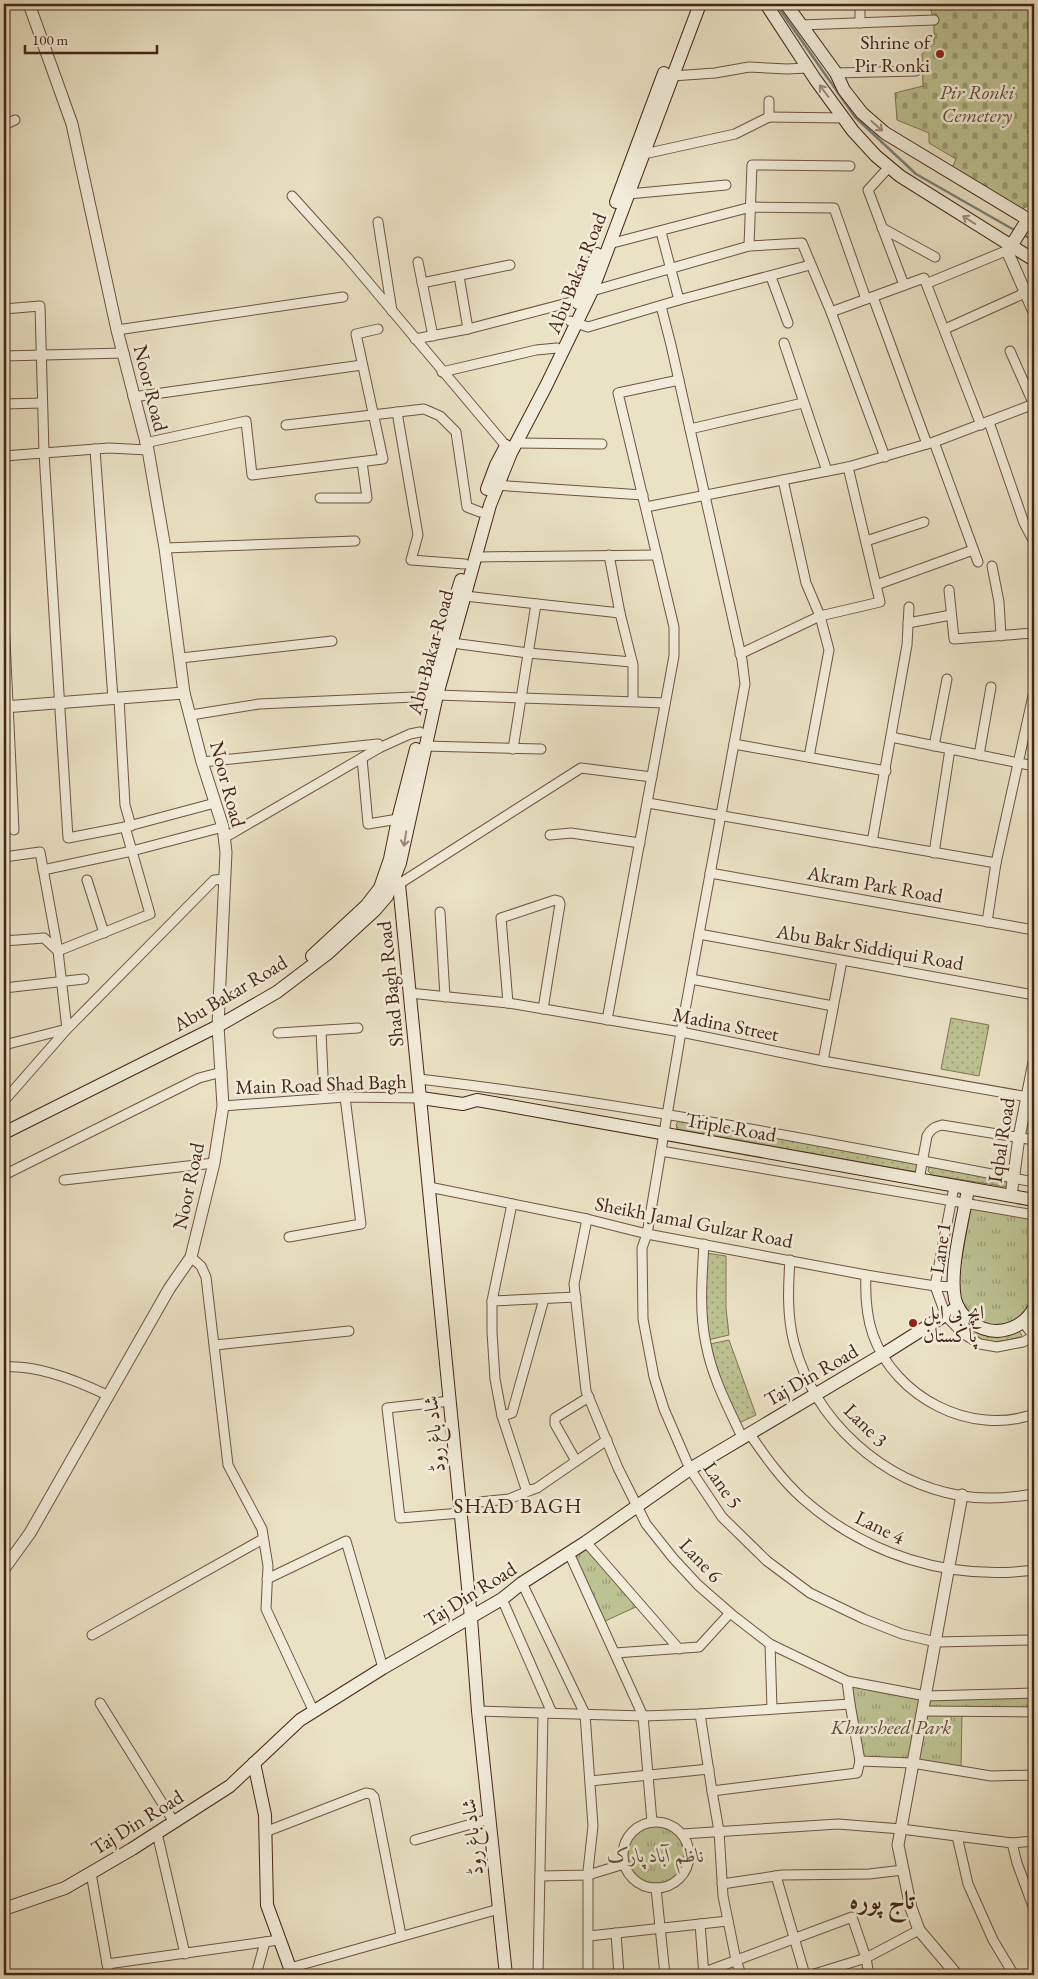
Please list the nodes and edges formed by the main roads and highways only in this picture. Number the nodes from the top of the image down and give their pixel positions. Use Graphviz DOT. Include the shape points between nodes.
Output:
graph roads {
  1 [pos="692,4"];
  2 [pos="700,4"];
  3 [pos="766,4"];
  4 [pos="786,4"];
  5 [pos="1029,221"];
  6 [pos="1011,246"];
  7 [pos="1034,260"];
  8 [pos="574,322"];
  9 [pos="511,444"];
  10 [pos="493,484"];
  11 [pos="470,560"];
  12 [pos="465,579"];
  13 [pos="432,697"];
  14 [pos="394,878"];
  15 [pos="218,1022"];
  16 [pos="421,1098"];
  17 [pos="4,1124"];
  18 [pos="4,1133"];
  19 [pos="968,1189"];
  20 [pos="1034,1200"];
  21 [pos="958,1308"];
  22 [pos="1034,1308"];
  23 [pos="471,1618"];
  24 [pos="254,1763"];
  25 [pos="4,1909"];
  26 [pos="290,1972"];
  27 [pos="506,1975"];
  1 -- 8 [label="main road, Abu Bakar Road" via="579,300"];
  2 -- 8 [label="main road, Abu Bakar Road" via="592,291"];
  6 -- 3 [label="main road, one-way" via="900,176 876,156 844,118"];
  4 -- 5 [label="main road, one-way" via="862,113 885,133"];
  5 -- 6 [label="main road"];
  6 -- 7 [label="main road"];
  8 -- 9 [label="main road, Abu Bakar Road"];
  8 -- 9 [label="main road, Abu Bakar Road" via="557,348"];
  9 -- 10 [label="main road, Abu Bakar Road"];
  10 -- 11 [label="main road, Abu Bakar Road" via="483,526"];
  10 -- 11 [label="main road, Abu Bakar Road" via="480,512"];
  11 -- 12 [label="main road, Abu Bakar Road"];
  12 -- 13 [label="main road, Abu Bakar Road" via="439,651"];
  12 -- 13 [label="main road, Abu Bakar Road" via="465,596 452,643"];
  13 -- 14 [label="main road, Abu Bakar Road, one-way" via="425,746"];
  13 -- 14 [label="main road, Abu Bakar Road" via="398,819"];
  14 -- 15 [label="main road, Abu Bakar Road" via="321,948 274,986"];
  14 -- 16 [label="main road, Shad Bagh Road"];
  15 -- 17 [label="main road, Abu Bakar Road"];
  15 -- 18 [label="main road, Abu Bakar Road"];
  16 -- 19 [label="main road, Triple Road" via="463,1104 477,1100"];
  16 -- 23 [label="main road, شاد باغ روڈ"];
  19 -- 20 [label="main road, Triple Road"];
  19 -- 21 [label="main road, Lane 1" via="953,1287"];
  21 -- 22 [label="main road" via="971,1323 992,1331 1004,1331 1024,1322"];
  21 -- 23 [label="main road, Taj Din Road" via="690,1469"];
  23 -- 24 [label="main road, Taj Din Road" via="300,1720"];
  23 -- 27 [label="main road, شاد باغ روڈ"];
  24 -- 25 [label="main road, Taj Din Road" via="230,1786 91,1873 65,1888"];
  24 -- 26 [label="main road" via="265,1815 267,1905"];
}
